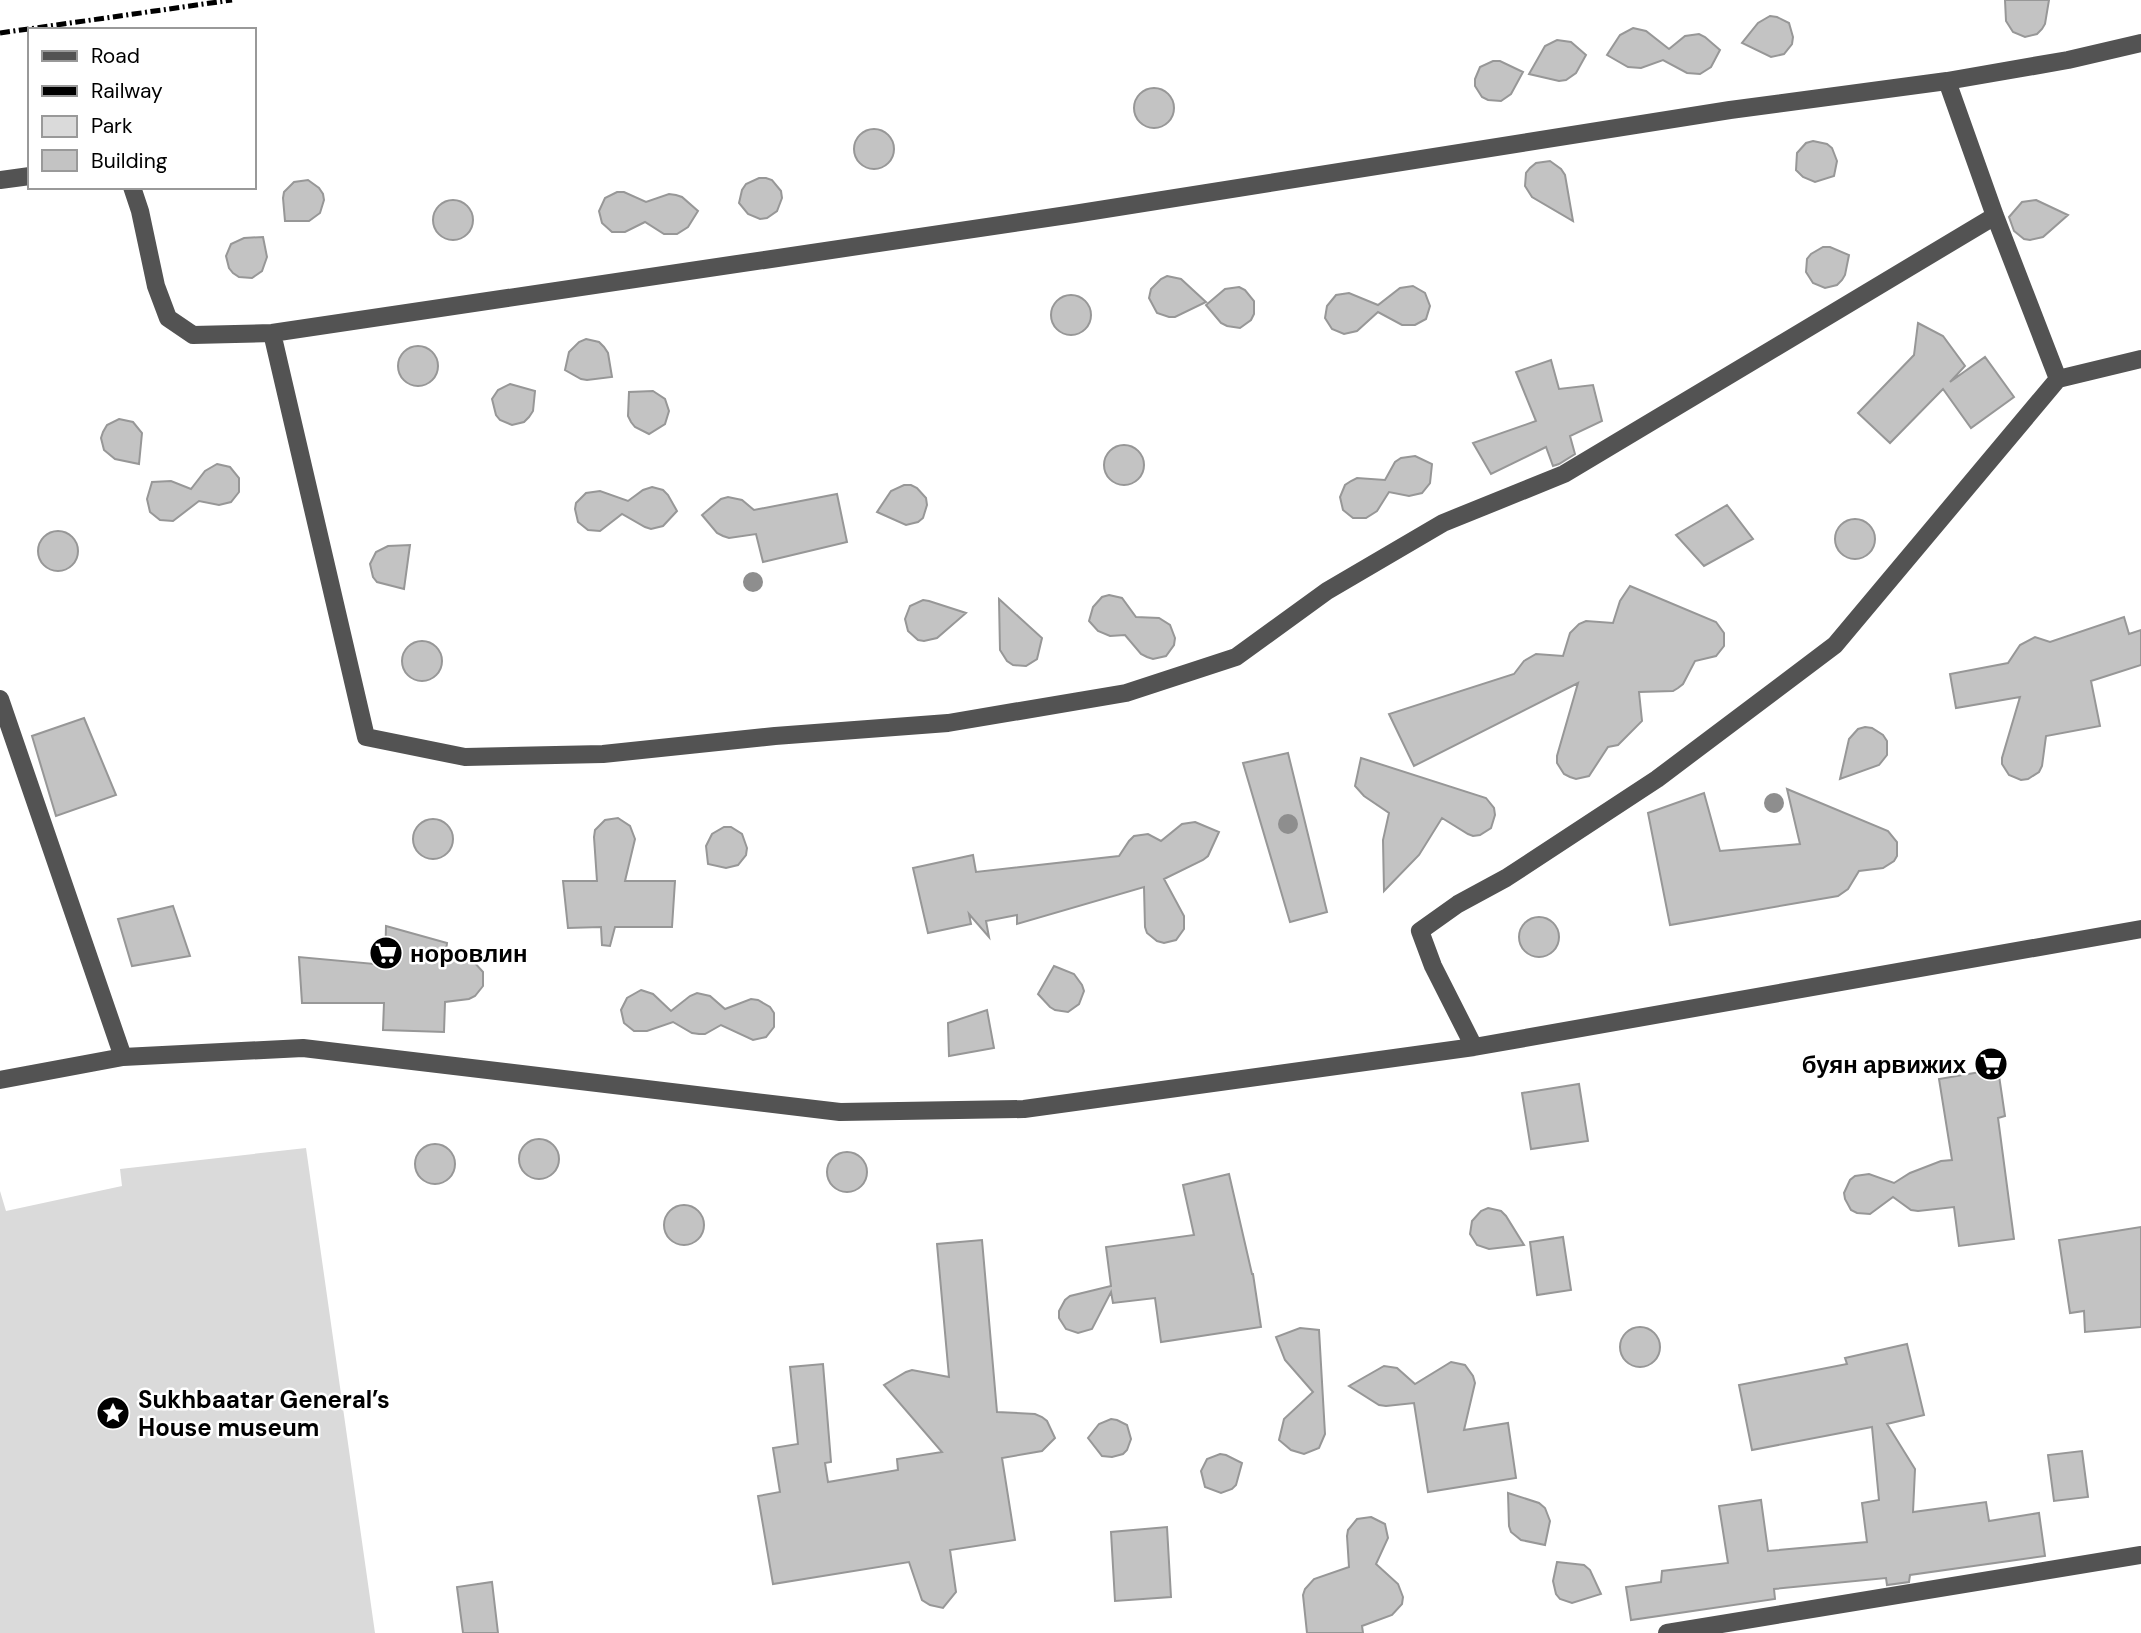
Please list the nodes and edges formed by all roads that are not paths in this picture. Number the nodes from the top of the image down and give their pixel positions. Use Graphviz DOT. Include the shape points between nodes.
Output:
graph roads {
  1 [pos="2141,43"];
  2 [pos="1947,81"];
  3 [pos="28,176"];
  4 [pos="0,180"];
  5 [pos="133,189"];
  6 [pos="1995,216"];
  7 [pos="272,333"];
  8 [pos="2141,359"];
  9 [pos="2058,379"];
  10 [pos="0,699"];
  11 [pos="2141,929"];
  12 [pos="1474,1047"];
  13 [pos="123,1057"];
  14 [pos="0,1080"];
  15 [pos="2141,1555"];
  16 [pos="1667,1633"];
  1 -- 2 [label="street"];
  2 -- 6 [label="street"];
  2 -- 7 [label="street" via="1730,110 1074,214"];
  3 -- 4 [label="street"];
  5 -- 7 [label="street" via="168,318 193,335"];
  6 -- 7 [label="street" via="1564,474 1443,523 1327,591 1236,657 1126,693 948,723 603,754 465,757 366,737"];
  6 -- 9 [label="street"];
  8 -- 9 [label="street"];
  9 -- 12 [label="street" via="1835,645 1657,779 1420,931"];
  10 -- 13 [label="street"];
  11 -- 12 [label="street"];
  12 -- 13 [label="street" via="1024,1109 840,1111 303,1048"];
  13 -- 14 [label="street"];
  15 -- 16 [label="street"];
}
